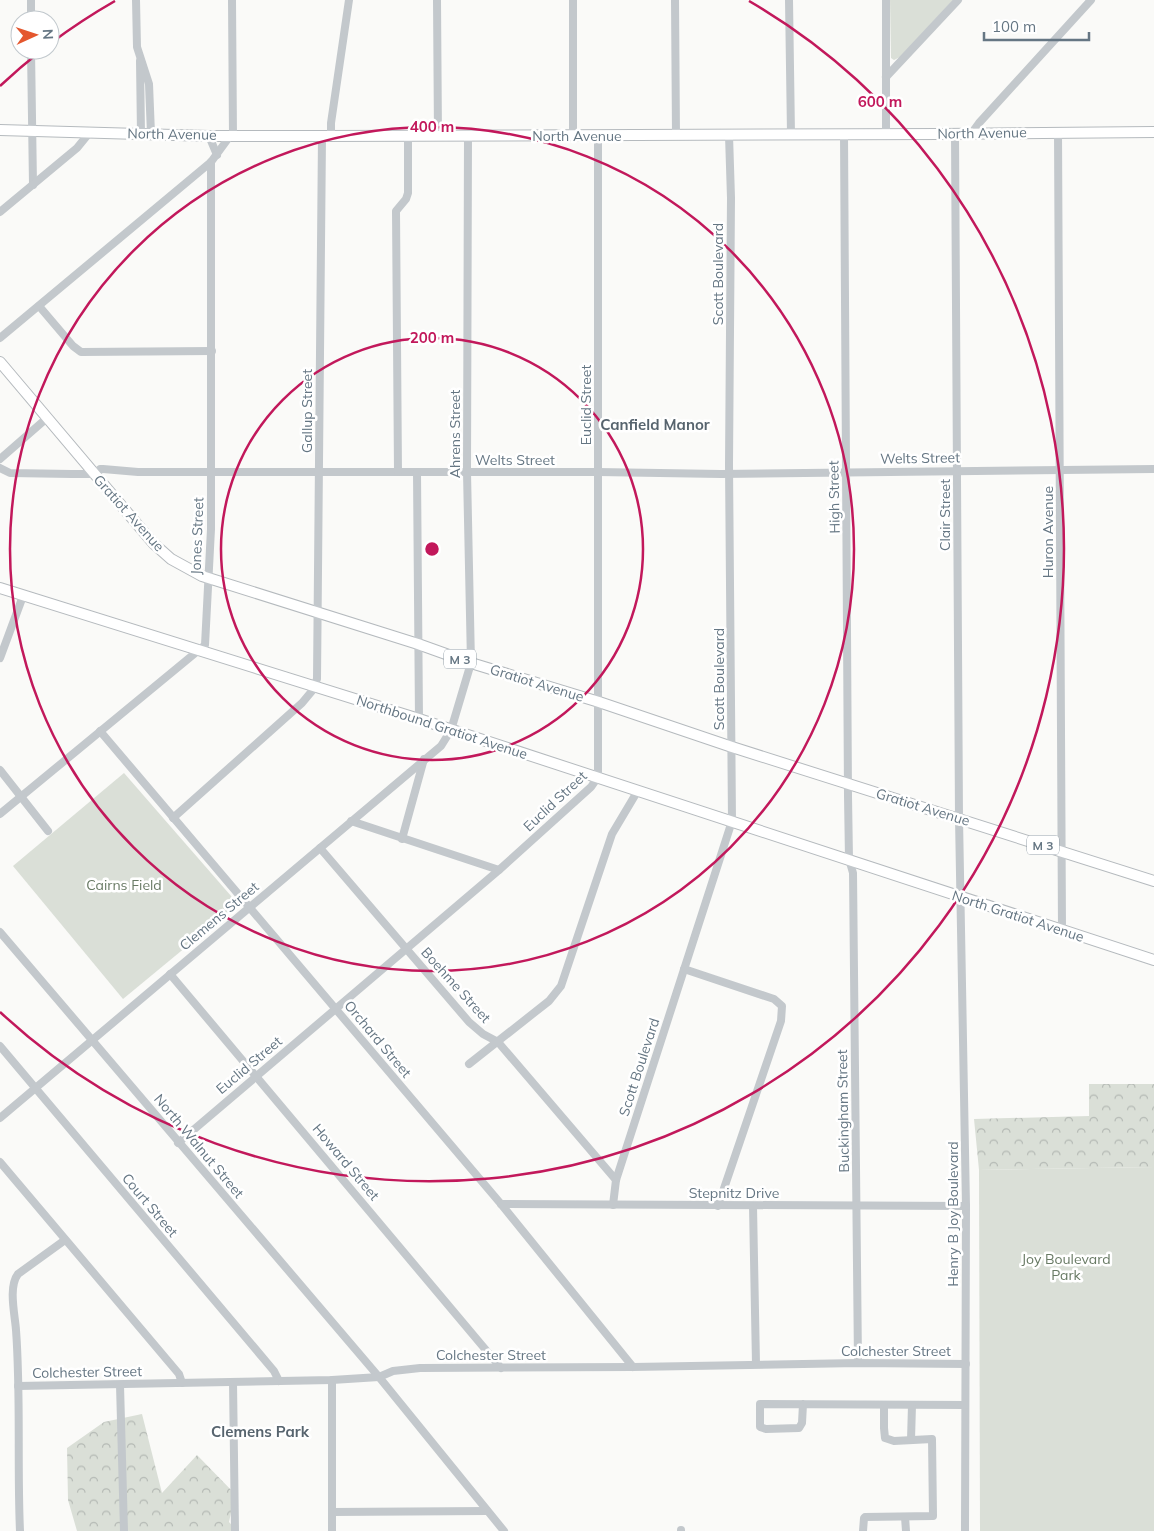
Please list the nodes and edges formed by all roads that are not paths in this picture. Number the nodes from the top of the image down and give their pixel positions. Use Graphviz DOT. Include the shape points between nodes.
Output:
graph roads {
  1 [pos="136,0"];
  2 [pos="232,0"];
  3 [pos="349,0"];
  4 [pos="437,0"];
  5 [pos="573,0"];
  6 [pos="674,0"];
  7 [pos="789,0"];
  8 [pos="886,0"];
  9 [pos="958,0"];
  10 [pos="1091,0"];
  11 [pos="31,60"];
  12 [pos="886,77"];
  13 [pos="0,130"];
  14 [pos="32,131"];
  15 [pos="90,132"];
  16 [pos="1058,132"];
  17 [pos="1154,132"];
  18 [pos="146,134"];
  19 [pos="791,134"];
  20 [pos="844,134"];
  21 [pos="886,134"];
  22 [pos="955,134"];
  23 [pos="971,134"];
  24 [pos="676,135"];
  25 [pos="729,135"];
  26 [pos="209,136"];
  27 [pos="231,136"];
  28 [pos="327,136"];
  29 [pos="408,136"];
  30 [pos="438,136"];
  31 [pos="468,136"];
  32 [pos="573,136"];
  33 [pos="598,136"];
  34 [pos="217,155"];
  35 [pos="211,162"];
  36 [pos="33,184"];
  37 [pos="0,212"];
  38 [pos="39,306"];
  39 [pos="0,338"];
  40 [pos="212,351"];
  41 [pos="0,362"];
  42 [pos="47,418"];
  43 [pos="0,459"];
  44 [pos="0,468"];
  45 [pos="1060,469"];
  46 [pos="1154,469"];
  47 [pos="958,470"];
  48 [pos="211,472"];
  49 [pos="320,472"];
  50 [pos="398,472"];
  51 [pos="417,472"];
  52 [pos="467,472"];
  53 [pos="598,472"];
  54 [pos="846,472"];
  55 [pos="94,474"];
  56 [pos="729,474"];
  57 [pos="207,578"];
  58 [pos="0,588"];
  59 [pos="23,596"];
  60 [pos="318,613"];
  61 [pos="418,644"];
  62 [pos="198,650"];
  63 [pos="0,658"];
  64 [pos="471,663"];
  65 [pos="314,686"];
  66 [pos="599,702"];
  67 [pos="419,719"];
  68 [pos="451,730"];
  69 [pos="100,731"];
  70 [pos="732,747"];
  71 [pos="424,759"];
  72 [pos="0,770"];
  73 [pos="598,777"];
  74 [pos="848,784"];
  75 [pos="638,792"];
  76 [pos="22,796"];
  77 [pos="0,814"];
  78 [pos="173,818"];
  79 [pos="959,818"];
  80 [pos="351,821"];
  81 [pos="732,821"];
  82 [pos="48,831"];
  83 [pos="402,839"];
  84 [pos="320,848"];
  85 [pos="1062,852"];
  86 [pos="849,859"];
  87 [pos="499,870"];
  88 [pos="882,870"];
  89 [pos="1154,882"];
  90 [pos="960,897"];
  91 [pos="248,907"];
  92 [pos="1062,931"];
  93 [pos="0,932"];
  94 [pos="406,948"];
  95 [pos="1154,960"];
  96 [pos="684,969"];
  97 [pos="170,974"];
  98 [pos="335,1009"];
  99 [pos="92,1040"];
  100 [pos="498,1042"];
  101 [pos="0,1046"];
  102 [pos="469,1064"];
  103 [pos="256,1075"];
  104 [pos="35,1088"];
  105 [pos="0,1118"];
  106 [pos="178,1142"];
  107 [pos="0,1162"];
  108 [pos="616,1180"];
  109 [pos="501,1204"];
  110 [pos="613,1205"];
  111 [pos="718,1206"];
  112 [pos="753,1206"];
  113 [pos="856,1206"];
  114 [pos="966,1206"];
  115 [pos="65,1240"];
  116 [pos="858,1363"];
  117 [pos="756,1364"];
  118 [pos="966,1364"];
  119 [pos="633,1367"];
  120 [pos="501,1368"];
  121 [pos="379,1376"];
  122 [pos="332,1380"];
  123 [pos="279,1381"];
  124 [pos="233,1382"];
  125 [pos="182,1383"];
  126 [pos="120,1385"];
  127 [pos="18,1386"];
  128 [pos="802,1404"];
  129 [pos="912,1405"];
  130 [pos="965,1405"];
  131 [pos="884,1406"];
  132 [pos="911,1440"];
  133 [pos="487,1511"];
  134 [pos="332,1512"];
  135 [pos="905,1517"];
  136 [pos="20,1531"];
  137 [pos="124,1531"];
  138 [pos="235,1531"];
  139 [pos="332,1531"];
  140 [pos="504,1531"];
  141 [pos="864,1531"];
  142 [pos="906,1531"];
  143 [pos="964,1531"];
  1 -- 18 [label="street" via="137,47"];
  2 -- 27 [label="street"];
  3 -- 28 [label="street, Gallup Street"];
  4 -- 30 [label="street"];
  5 -- 32 [label="street"];
  6 -- 24 [label="street"];
  7 -- 19 [label="street"];
  8 -- 12 [label="street"];
  9 -- 12 [label="street"];
  10 -- 23 [label="street"];
  11 -- 14 [label="street"];
  12 -- 21 [label="street"];
  13 -- 14 [label="main road, North Avenue"];
  14 -- 15 [label="main road, North Avenue"];
  14 -- 36 [label="street"];
  15 -- 18 [label="main road, North Avenue"];
  15 -- 36 [label="street" via="77,148"];
  16 -- 17 [label="main road, North Avenue"];
  16 -- 23 [label="main road, North Avenue"];
  16 -- 45 [label="street, Huron Avenue"];
  18 -- 26 [label="main road, North Avenue"];
  19 -- 20 [label="main road, North Avenue"];
  19 -- 25 [label="main road, North Avenue"];
  20 -- 21 [label="main road, North Avenue"];
  20 -- 54 [label="street, High Street"];
  21 -- 22 [label="main road, North Avenue"];
  22 -- 23 [label="main road, North Avenue"];
  22 -- 47 [label="street, Clair Street"];
  24 -- 25 [label="main road, North Avenue"];
  24 -- 33 [label="main road, North Avenue"];
  25 -- 56 [label="street, Scott Boulevard"];
  26 -- 27 [label="main road, North Avenue"];
  26 -- 34 [label="street"];
  27 -- 28 [label="main road, North Avenue"];
  27 -- 34 [label="street"];
  28 -- 29 [label="main road, North Avenue"];
  28 -- 49 [label="street, Gallup Street"];
  29 -- 30 [label="main road, North Avenue"];
  29 -- 50 [label="street" via="408,193 396,212"];
  30 -- 31 [label="main road, North Avenue"];
  31 -- 32 [label="main road, North Avenue"];
  31 -- 52 [label="street, Ahrens Street"];
  32 -- 33 [label="main road, North Avenue"];
  33 -- 53 [label="street, Euclid Street"];
  34 -- 35 [label="street"];
  35 -- 38 [label="street"];
  35 -- 40 [label="street, Jones Street"];
  36 -- 37 [label="street"];
  38 -- 39 [label="street"];
  38 -- 40 [label="street" via="81,352"];
  40 -- 48 [label="street, Jones Street"];
  41 -- 42 [label="main road, Gratiot Avenue / M 3"];
  42 -- 43 [label="street"];
  42 -- 55 [label="main road, Gratiot Avenue / M 3"];
  44 -- 55 [label="street, Welts Street" via="10,473"];
  45 -- 46 [label="street, Welts Street"];
  45 -- 47 [label="street, Welts Street"];
  45 -- 85 [label="street, Huron Avenue"];
  47 -- 54 [label="street, Welts Street"];
  47 -- 79 [label="street, Clair Street"];
  48 -- 49 [label="street, Welts Street"];
  48 -- 55 [label="street, Welts Street" via="101,469"];
  48 -- 57 [label="street, Jones Street"];
  49 -- 50 [label="street, Welts Street"];
  49 -- 60 [label="street, Gallup Street"];
  50 -- 51 [label="street, Welts Street"];
  51 -- 52 [label="street, Welts Street"];
  51 -- 61 [label="street"];
  52 -- 53 [label="street, Welts Street"];
  52 -- 64 [label="street, Ahrens Street"];
  53 -- 56 [label="street, Welts Street"];
  53 -- 66 [label="street, Euclid Street"];
  54 -- 56 [label="street, Welts Street"];
  54 -- 74 [label="street, High Street"];
  55 -- 57 [label="main road, Gratiot Avenue / M 3" via="162,552"];
  56 -- 70 [label="street, Scott Boulevard"];
  57 -- 60 [label="main road, Gratiot Avenue / M 3"];
  57 -- 62 [label="street, Jones Street" via="205,645"];
  58 -- 59 [label="main road, Northbound Gratiot Avenue"];
  59 -- 62 [label="main road, Northbound Gratiot Avenue"];
  59 -- 63 [label="street"];
  60 -- 61 [label="main road, Gratiot Avenue / M 3"];
  60 -- 65 [label="street, Gallup Street"];
  61 -- 64 [label="main road, Gratiot Avenue / M 3"];
  61 -- 67 [label="street"];
  62 -- 65 [label="main road, Northbound Gratiot Avenue"];
  62 -- 69 [label="street, Jones Street"];
  64 -- 66 [label="main road, Gratiot Avenue / M 3"];
  64 -- 68 [label="street, Ahrens Street"];
  65 -- 67 [label="main road, Northbound Gratiot Avenue"];
  65 -- 78 [label="street" via="302,703"];
  66 -- 70 [label="main road, Gratiot Avenue / M 3"];
  66 -- 73 [label="street, Euclid Street"];
  67 -- 68 [label="main road, Northbound Gratiot Avenue"];
  68 -- 71 [label="street, Clemens Street" via="441,746"];
  68 -- 73 [label="main road, Northbound Gratiot Avenue"];
  69 -- 76 [label="street, Jones Street"];
  69 -- 78 [label="street, Orchard Street"];
  70 -- 74 [label="main road, Gratiot Avenue / M 3"];
  70 -- 81 [label="street, Scott Boulevard"];
  71 -- 80 [label="street, Clemens Street"];
  71 -- 83 [label="street"];
  72 -- 76 [label="street"];
  73 -- 75 [label="main road, Northbound Gratiot Avenue"];
  73 -- 87 [label="street, Euclid Street"];
  74 -- 79 [label="main road, Gratiot Avenue / M 3"];
  74 -- 86 [label="street, High Street"];
  75 -- 81 [label="main road, Northbound Gratiot Avenue"];
  75 -- 100 [label="street" via="612,834 561,986 548,1001"];
  76 -- 77 [label="street, Jones Street"];
  76 -- 82 [label="street"];
  78 -- 91 [label="street, Orchard Street"];
  79 -- 85 [label="main road, Gratiot Avenue / M 3"];
  79 -- 90 [label="street, Clair Street"];
  80 -- 83 [label="street"];
  80 -- 84 [label="street, Clemens Street"];
  81 -- 86 [label="main road, Northbound Gratiot Avenue"];
  81 -- 96 [label="street, Scott Boulevard"];
  83 -- 87 [label="street"];
  84 -- 91 [label="street, Clemens Street"];
  84 -- 94 [label="street, Boehme Street"];
  85 -- 89 [label="main road, Gratiot Avenue / M 3"];
  85 -- 92 [label="street, Huron Avenue"];
  86 -- 88 [label="main road, Northbound Gratiot Avenue"];
  86 -- 113 [label="street, Buckingham Street" via="853,873"];
  87 -- 94 [label="street, Euclid Street"];
  88 -- 90 [label="main road, North Gratiot Avenue"];
  90 -- 92 [label="main road, North Gratiot Avenue"];
  90 -- 114 [label="street, Henry B Joy Boulevard"];
  91 -- 97 [label="street, Clemens Street"];
  91 -- 98 [label="street, Orchard Street"];
  92 -- 95 [label="main road, North Gratiot Avenue"];
  93 -- 99 [label="street, North Walnut Street"];
  94 -- 98 [label="street, Euclid Street"];
  94 -- 100 [label="street, Boehme Street" via="469,1022"];
  96 -- 108 [label="street, Scott Boulevard"];
  96 -- 111 [label="street" via="774,999 782,1006 781,1021"];
  97 -- 99 [label="street, Clemens Street"];
  97 -- 103 [label="street, Howard Street"];
  98 -- 103 [label="street, Euclid Street"];
  98 -- 109 [label="street, Orchard Street"];
  99 -- 104 [label="street, Clemens Street"];
  99 -- 106 [label="street, North Walnut Street"];
  100 -- 102 [label="street"];
  100 -- 108 [label="street, Boehme Street"];
  101 -- 104 [label="street, Court Street"];
  103 -- 106 [label="street, Euclid Street"];
  103 -- 120 [label="street, Howard Street"];
  104 -- 105 [label="street, Clemens Street"];
  104 -- 123 [label="street, Court Street" via="274,1371"];
  106 -- 121 [label="street, North Walnut Street"];
  107 -- 115 [label="street"];
  108 -- 110 [label="street, Scott Boulevard"];
  109 -- 110 [label="street, Stepnitz Drive"];
  109 -- 119 [label="street, Orchard Street"];
  110 -- 111 [label="street, Stepnitz Drive"];
  111 -- 112 [label="street, Stepnitz Drive"];
  112 -- 113 [label="street, Stepnitz Drive"];
  112 -- 117 [label="street"];
  113 -- 114 [label="street, Stepnitz Drive"];
  113 -- 116 [label="street, Buckingham Street"];
  114 -- 118 [label="street, Henry B Joy Boulevard"];
  115 -- 125 [label="street" via="179,1374"];
  115 -- 127 [label="street" via="18,1274 14,1281"];
  116 -- 117 [label="street, Colchester Street"];
  116 -- 118 [label="street, Colchester Street"];
  117 -- 119 [label="street, Colchester Street"];
  118 -- 130 [label="street, Henry B Joy Boulevard"];
  119 -- 120 [label="street, Colchester Street"];
  120 -- 121 [label="street, Colchester Street" via="420,1368"];
  121 -- 122 [label="street, Colchester Street"];
  121 -- 133 [label="street, North Walnut Street"];
  122 -- 123 [label="street, Colchester Street"];
  122 -- 134 [label="street"];
  123 -- 124 [label="street, Colchester Street"];
  124 -- 125 [label="street, Colchester Street"];
  124 -- 138 [label="street"];
  125 -- 126 [label="street, Colchester Street"];
  126 -- 127 [label="street, Colchester Street"];
  126 -- 137 [label="street"];
  127 -- 136 [label="street"];
  128 -- 128 [label="street" via="760,1404 760,1427 800,1428"];
  128 -- 131 [label="street"];
  129 -- 130 [label="street"];
  129 -- 131 [label="street"];
  129 -- 132 [label="street"];
  130 -- 143 [label="street, Henry B Joy Boulevard"];
  131 -- 132 [label="street" via="885,1438"];
  132 -- 135 [label="street" via="932,1439 933,1516"];
  133 -- 134 [label="street"];
  133 -- 140 [label="street, North Walnut Street"];
  134 -- 139 [label="street"];
  135 -- 141 [label="street" via="866,1517"];
  135 -- 142 [label="street"];
}
